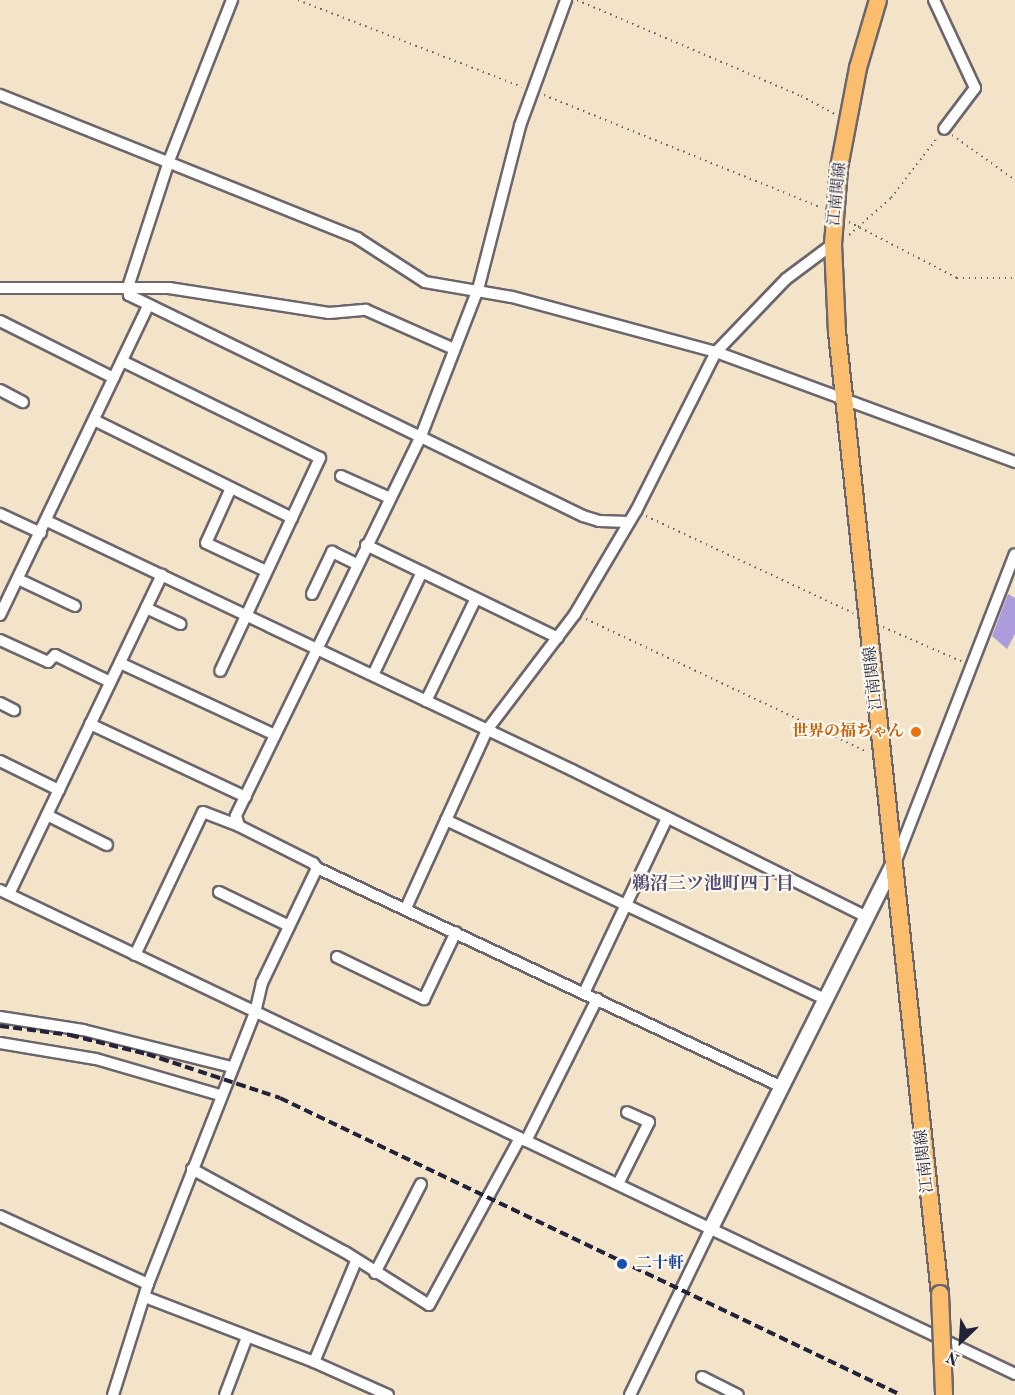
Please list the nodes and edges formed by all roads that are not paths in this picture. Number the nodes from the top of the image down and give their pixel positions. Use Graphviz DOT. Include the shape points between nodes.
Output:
graph roads {
  1 [pos="232,0"];
  2 [pos="566,0"];
  3 [pos="878,0"];
  4 [pos="934,0"];
  5 [pos="0,95"];
  6 [pos="944,129"];
  7 [pos="169,160"];
  8 [pos="833,244"];
  9 [pos="128,287"];
  10 [pos="0,288"];
  11 [pos="478,289"];
  12 [pos="148,306"];
  13 [pos="0,321"];
  14 [pos="454,348"];
  15 [pos="716,352"];
  16 [pos="122,361"];
  17 [pos="114,378"];
  18 [pos="0,390"];
  19 [pos="844,399"];
  20 [pos="23,402"];
  21 [pos="94,420"];
  22 [pos="421,436"];
  23 [pos="1015,462"];
  24 [pos="341,476"];
  25 [pos="231,488"];
  26 [pos="390,498"];
  27 [pos="0,514"];
  28 [pos="292,518"];
  29 [pos="47,521"];
  30 [pos="628,522"];
  31 [pos="41,533"];
  32 [pos="366,545"];
  33 [pos="1015,554"];
  34 [pos="357,564"];
  35 [pos="266,571"];
  36 [pos="422,572"];
  37 [pos="162,575"];
  38 [pos="18,579"];
  39 [pos="312,594"];
  40 [pos="476,598"];
  41 [pos="75,606"];
  42 [pos="146,608"];
  43 [pos="0,615"];
  44 [pos="246,615"];
  45 [pos="181,624"];
  46 [pos="558,638"];
  47 [pos="0,640"];
  48 [pos="317,648"];
  49 [pos="120,663"];
  50 [pos="220,671"];
  51 [pos="373,675"];
  52 [pos="111,682"];
  53 [pos="426,701"];
  54 [pos="0,704"];
  55 [pos="14,710"];
  56 [pos="90,724"];
  57 [pos="488,730"];
  58 [pos="275,735"];
  59 [pos="0,761"];
  60 [pos="59,790"];
  61 [pos="246,797"];
  62 [pos="47,815"];
  63 [pos="667,818"];
  64 [pos="446,820"];
  65 [pos="239,826"];
  66 [pos="107,845"];
  67 [pos="894,863"];
  68 [pos="317,868"];
  69 [pos="4,892"];
  70 [pos="219,892"];
  71 [pos="625,907"];
  72 [pos="406,908"];
  73 [pos="867,917"];
  74 [pos="289,927"];
  75 [pos="456,932"];
  76 [pos="135,955"];
  77 [pos="337,957"];
  78 [pos="585,993"];
  79 [pos="597,999"];
  80 [pos="825,999"];
  81 [pos="255,1012"];
  82 [pos="0,1017"];
  83 [pos="0,1043"];
  84 [pos="231,1067"];
  85 [pos="782,1087"];
  86 [pos="220,1095"];
  87 [pos="627,1112"];
  88 [pos="523,1139"];
  89 [pos="192,1169"];
  90 [pos="421,1184"];
  91 [pos="618,1184"];
  92 [pos="0,1216"];
  93 [pos="711,1228"];
  94 [pos="356,1262"];
  95 [pos="375,1273"];
  96 [pos="148,1284"];
  97 [pos="145,1297"];
  98 [pos="247,1337"];
  99 [pos="314,1362"];
  100 [pos="1015,1374"];
  101 [pos="702,1377"];
  102 [pos="113,1395"];
  103 [pos="225,1395"];
  104 [pos="388,1395"];
  105 [pos="630,1395"];
  106 [pos="738,1395"];
  107 [pos="944,1395"];
  1 -- 7 [label="street"];
  2 -- 11 [label="street" via="531,90"];
  3 -- 8 [label="main road, 江南関線" via="848,122"];
  4 -- 6 [label="street" via="975,88"];
  5 -- 7 [label="street"];
  7 -- 9 [label="street"];
  7 -- 11 [label="street" via="357,238 424,282"];
  8 -- 15 [label="street" via="786,279"];
  8 -- 19 [label="main road, 江南関線"];
  9 -- 10 [label="street"];
  9 -- 12 [label="street" via="129,295"];
  9 -- 14 [label="street" via="210,292 329,313 366,310"];
  11 -- 14 [label="street"];
  11 -- 15 [label="street"];
  12 -- 16 [label="street"];
  12 -- 22 [label="street"];
  13 -- 17 [label="street"];
  14 -- 22 [label="street"];
  15 -- 19 [label="street"];
  15 -- 30 [label="street"];
  16 -- 17 [label="street"];
  16 -- 28 [label="street" via="320,458"];
  17 -- 21 [label="street"];
  18 -- 20 [label="street"];
  19 -- 23 [label="street"];
  19 -- 67 [label="main road, 江南関線"];
  21 -- 25 [label="street"];
  21 -- 29 [label="street"];
  22 -- 26 [label="street"];
  22 -- 30 [label="street" via="583,516"];
  24 -- 26 [label="street"];
  25 -- 28 [label="street"];
  25 -- 35 [label="street" via="206,543"];
  26 -- 32 [label="street"];
  27 -- 31 [label="street"];
  28 -- 35 [label="street"];
  29 -- 31 [label="street"];
  29 -- 37 [label="street"];
  30 -- 46 [label="street"];
  31 -- 38 [label="street"];
  32 -- 34 [label="street"];
  32 -- 36 [label="street"];
  33 -- 67 [label="street"];
  34 -- 39 [label="street" via="332,552"];
  34 -- 48 [label="street"];
  35 -- 44 [label="street"];
  36 -- 40 [label="street"];
  36 -- 51 [label="street"];
  37 -- 42 [label="street"];
  37 -- 44 [label="street"];
  38 -- 41 [label="street"];
  38 -- 43 [label="street"];
  40 -- 46 [label="street"];
  40 -- 53 [label="street"];
  42 -- 45 [label="street"];
  42 -- 49 [label="street"];
  44 -- 48 [label="street"];
  44 -- 50 [label="street"];
  46 -- 57 [label="street"];
  47 -- 52 [label="street" via="48,662 55,656"];
  48 -- 51 [label="street"];
  48 -- 58 [label="street"];
  49 -- 52 [label="street"];
  49 -- 58 [label="street"];
  51 -- 53 [label="street"];
  52 -- 56 [label="street"];
  53 -- 57 [label="street"];
  54 -- 55 [label="street"];
  56 -- 60 [label="street"];
  56 -- 61 [label="street"];
  57 -- 63 [label="street"];
  57 -- 64 [label="street"];
  58 -- 61 [label="street"];
  59 -- 60 [label="street"];
  60 -- 62 [label="street"];
  61 -- 65 [label="street" via="236,816"];
  62 -- 66 [label="street"];
  62 -- 69 [label="street"];
  63 -- 71 [label="street"];
  63 -- 73 [label="street"];
  64 -- 71 [label="street"];
  64 -- 72 [label="street"];
  65 -- 68 [label="street"];
  65 -- 76 [label="street" via="203,812"];
  67 -- 73 [label="street"];
  67 -- 107 [label="main road, 江南関線, bridge" via="940,1294"];
  68 -- 72 [label="street"];
  68 -- 74 [label="street"];
  69 -- 76 [label="street"];
  70 -- 74 [label="street"];
  71 -- 78 [label="street"];
  71 -- 80 [label="street"];
  72 -- 75 [label="street"];
  73 -- 80 [label="street"];
  74 -- 81 [label="street" via="262,983"];
  75 -- 77 [label="street" via="424,999"];
  75 -- 78 [label="street"];
  76 -- 81 [label="street"];
  78 -- 79 [label="street"];
  79 -- 85 [label="street"];
  79 -- 88 [label="street"];
  80 -- 85 [label="street"];
  81 -- 84 [label="street"];
  81 -- 88 [label="street"];
  82 -- 84 [label="street" via="83,1030"];
  83 -- 86 [label="street" via="96,1059"];
  84 -- 86 [label="street"];
  85 -- 93 [label="street"];
  86 -- 89 [label="street"];
  87 -- 91 [label="street" via="649,1122"];
  88 -- 91 [label="street"];
  88 -- 95 [label="street" via="429,1305"];
  89 -- 94 [label="street" via="345,1252"];
  89 -- 96 [label="street"];
  90 -- 95 [label="street"];
  91 -- 93 [label="street"];
  92 -- 96 [label="street"];
  93 -- 100 [label="street"];
  93 -- 105 [label="street"];
  94 -- 95 [label="street"];
  94 -- 99 [label="street"];
  96 -- 97 [label="street"];
  97 -- 98 [label="street"];
  97 -- 102 [label="street"];
  98 -- 99 [label="street"];
  98 -- 103 [label="street"];
  99 -- 104 [label="street"];
  101 -- 106 [label="street"];
}
